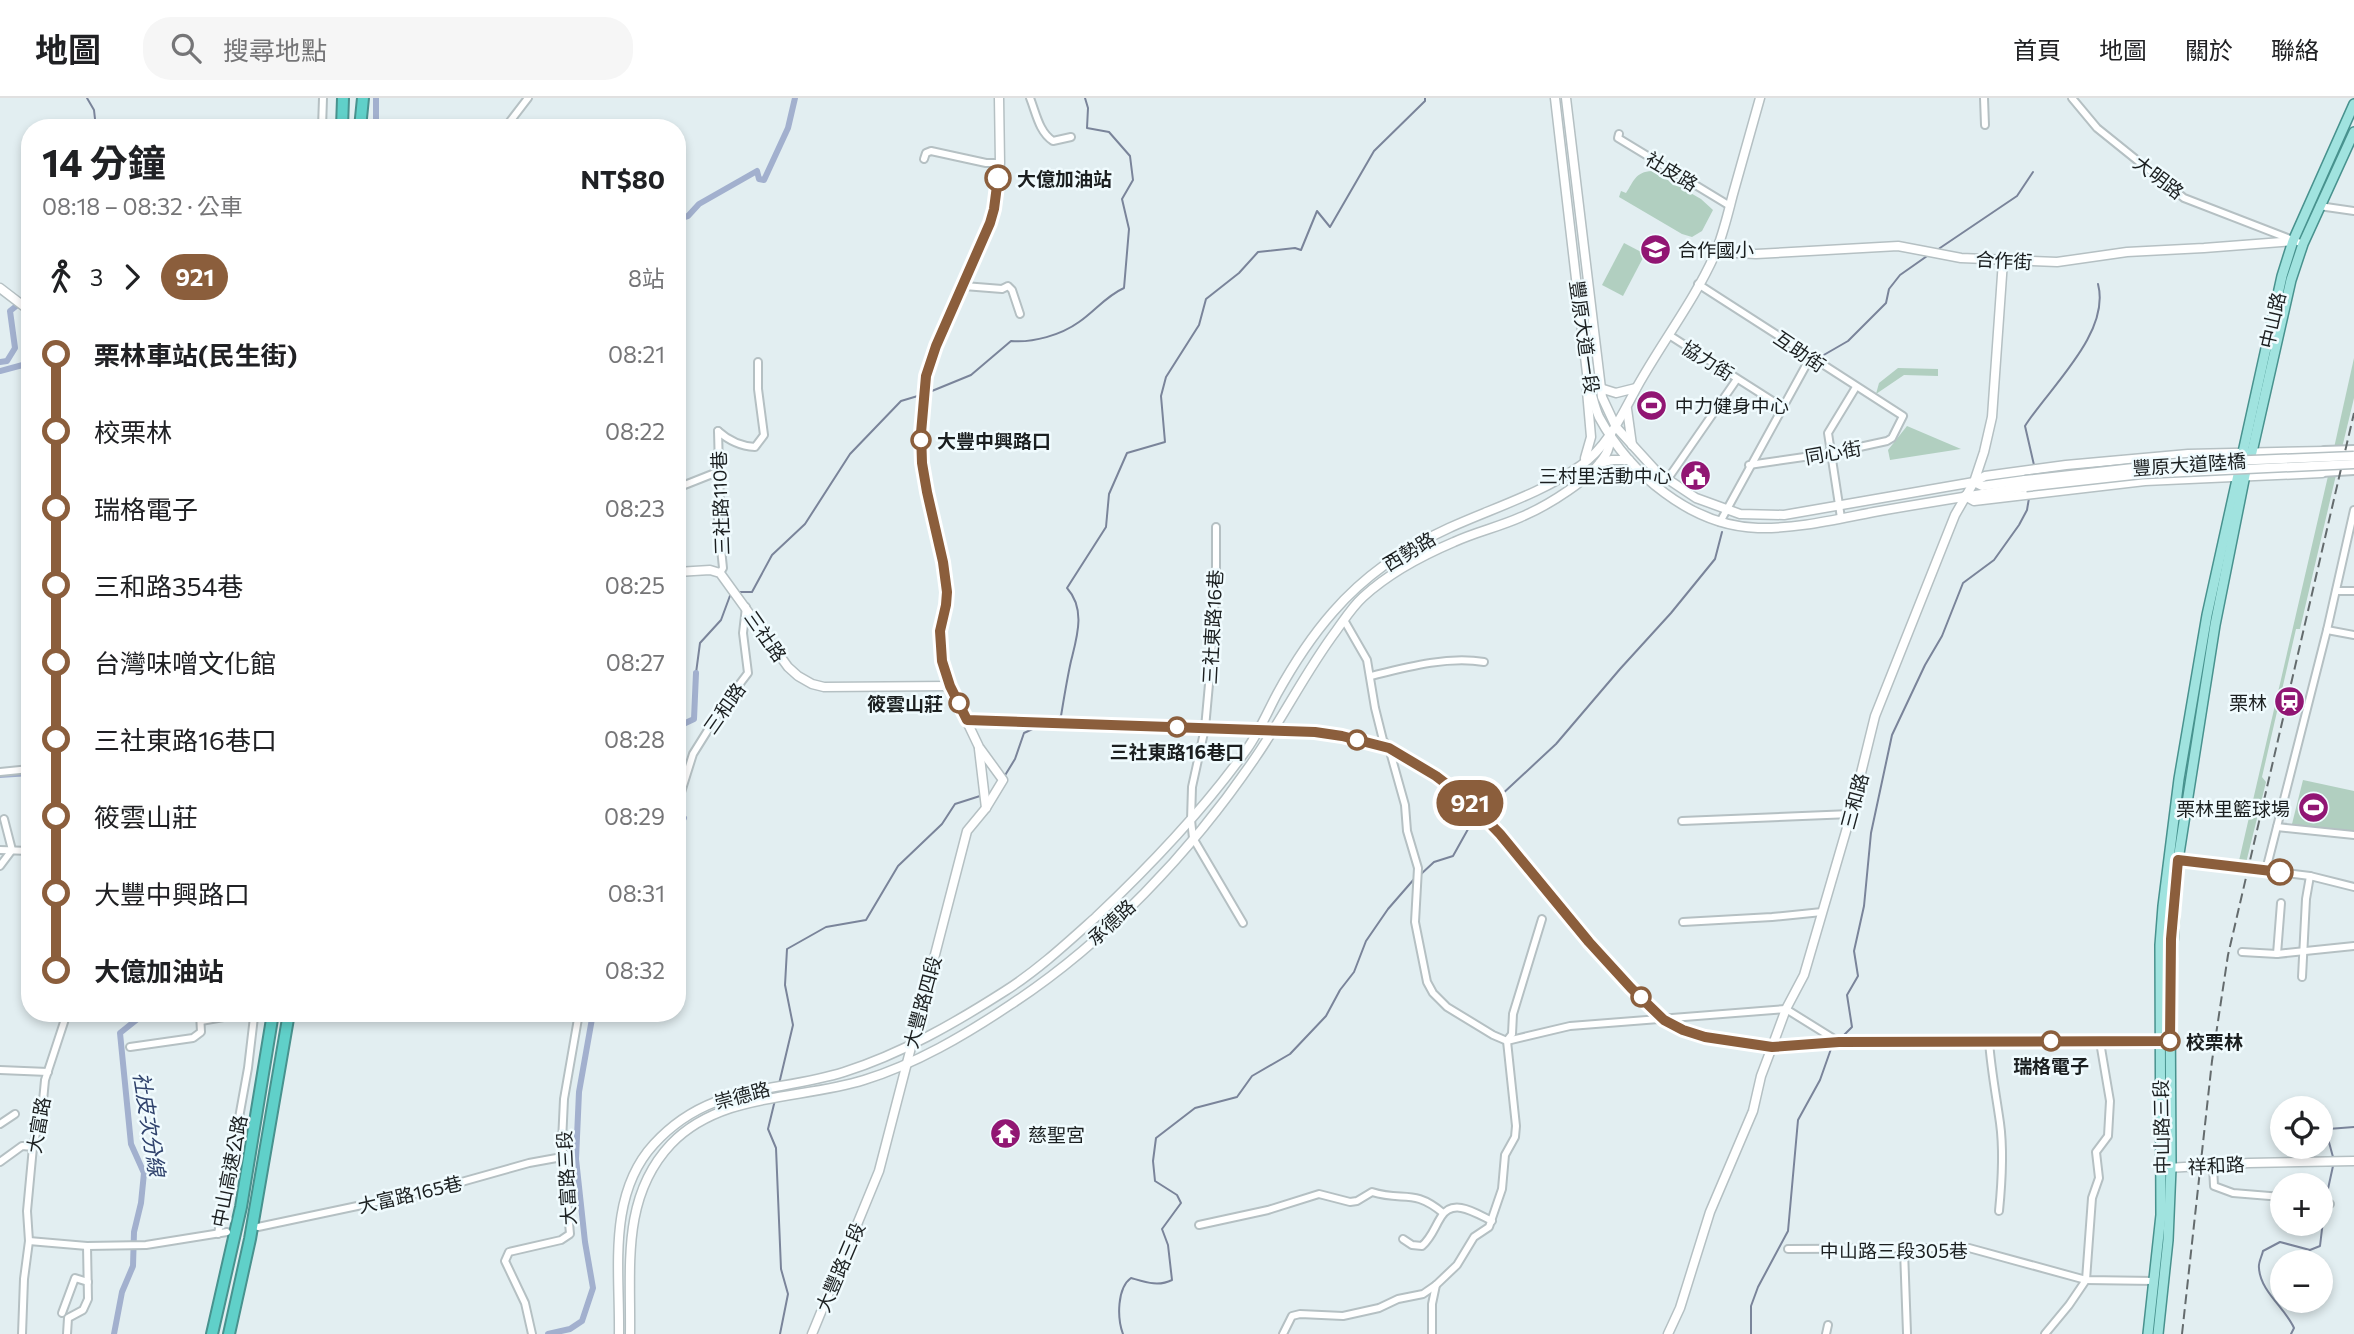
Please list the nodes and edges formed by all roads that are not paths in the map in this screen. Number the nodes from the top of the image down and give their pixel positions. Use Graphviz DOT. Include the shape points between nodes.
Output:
graph roads {
  1 [pos="323,98"];
  2 [pos="343,98"];
  3 [pos="357,98"];
  4 [pos="363,98"];
  5 [pos="528,98"];
  6 [pos="999,98"];
  7 [pos="1030,98"];
  8 [pos="1555,98"];
  9 [pos="1566,98"];
  10 [pos="1760,98"];
  11 [pos="1984,98"];
  12 [pos="2072,98"];
  13 [pos="2354,104"];
  14 [pos="322,119"];
  15 [pos="342,119"];
  16 [pos="358,119"];
  17 [pos="360,119"];
  18 [pos="512,119"];
  19 [pos="1985,125"];
  20 [pos="2354,132"];
  21 [pos="1619,134"];
  22 [pos="1071,136"];
  23 [pos="924,159"];
  24 [pos="1000,163"];
  25 [pos="2315,204"];
  26 [pos="1730,206"];
  27 [pos="2354,211"];
  28 [pos="2298,242"];
  29 [pos="1716,252"];
  30 [pos="2003,261"];
  31 [pos="1698,285"];
  32 [pos="964,286"];
  33 [pos="0,288"];
  34 [pos="21,304"];
  35 [pos="1020,314"];
  36 [pos="1668,335"];
  37 [pos="1810,358"];
  38 [pos="758,362"];
  39 [pos="1737,379"];
  40 [pos="1588,382"];
  41 [pos="1856,387"];
  42 [pos="1600,388"];
  43 [pos="1636,388"];
  44 [pos="1627,407"];
  45 [pos="1782,407"];
  46 [pos="1903,416"];
  47 [pos="1614,430"];
  48 [pos="1633,447"];
  49 [pos="2354,449"];
  50 [pos="2325,450"];
  51 [pos="2247,452"];
  52 [pos="1832,453"];
  53 [pos="2273,455"];
  54 [pos="2354,456"];
  55 [pos="1629,460"];
  56 [pos="1600,463"];
  57 [pos="2354,464"];
  58 [pos="1749,465"];
  59 [pos="1578,467"];
  60 [pos="720,471"];
  61 [pos="2354,471"];
  62 [pos="2260,472"];
  63 [pos="2322,473"];
  64 [pos="2241,475"];
  65 [pos="1667,480"];
  66 [pos="1974,482"];
  67 [pos="2026,483"];
  68 [pos="686,484"];
  69 [pos="1965,496"];
  70 [pos="1839,507"];
  71 [pos="1726,510"];
  72 [pos="2354,510"];
  73 [pos="1841,518"];
  74 [pos="1720,522"];
  75 [pos="1216,527"];
  76 [pos="2227,546"];
  77 [pos="686,569"];
  78 [pos="720,573"];
  79 [pos="2336,591"];
  80 [pos="2354,591"];
  81 [pos="746,607"];
  82 [pos="1344,620"];
  83 [pos="2327,630"];
  84 [pos="2354,635"];
  85 [pos="1484,662"];
  86 [pos="1371,676"];
  87 [pos="950,686"];
  88 [pos="967,720"];
  89 [pos="1205,728"];
  90 [pos="1260,729"];
  91 [pos="1274,730"];
  92 [pos="979,747"];
  93 [pos="1389,748"];
  94 [pos="21,770"];
  95 [pos="0,772"];
  96 [pos="686,776"];
  97 [pos="986,808"];
  98 [pos="1851,814"];
  99 [pos="4,819"];
  100 [pos="1191,820"];
  101 [pos="1682,821"];
  102 [pos="2277,827"];
  103 [pos="1193,834"];
  104 [pos="2354,835"];
  105 [pos="0,850"];
  106 [pos="12,850"];
  107 [pos="21,850"];
  108 [pos="2174,858"];
  109 [pos="0,866"];
  110 [pos="2266,870"];
  111 [pos="2310,876"];
  112 [pos="2354,887"];
  113 [pos="2281,903"];
  114 [pos="1822,912"];
  115 [pos="1542,919"];
  116 [pos="1682,922"];
  117 [pos="1243,923"];
  118 [pos="2354,946"];
  119 [pos="2303,950"];
  120 [pos="2242,953"];
  121 [pos="2277,954"];
  122 [pos="2302,977"];
  123 [pos="1786,1009"];
  124 [pos="1664,1020"];
  125 [pos="64,1022"];
  126 [pos="201,1022"];
  127 [pos="253,1022"];
  128 [pos="272,1022"];
  129 [pos="287,1022"];
  130 [pos="577,1022"];
  131 [pos="1507,1041"];
  132 [pos="1989,1041"];
  133 [pos="1839,1042"];
  134 [pos="2100,1042"];
  135 [pos="2165,1042"];
  136 [pos="910,1045"];
  137 [pos="130,1047"];
  138 [pos="1772,1047"];
  139 [pos="904,1066"];
  140 [pos="0,1070"];
  141 [pos="48,1072"];
  142 [pos="15,1114"];
  143 [pos="0,1124"];
  144 [pos="33,1147"];
  145 [pos="562,1157"];
  146 [pos="2354,1161"];
  147 [pos="0,1162"];
  148 [pos="2213,1166"];
  149 [pos="2166,1169"];
  150 [pos="2270,1196"];
  151 [pos="867,1201"];
  152 [pos="1999,1210"];
  153 [pos="1443,1213"];
  154 [pos="1492,1221"];
  155 [pos="1199,1225"];
  156 [pos="258,1227"];
  157 [pos="227,1233"];
  158 [pos="218,1234"];
  159 [pos="1403,1239"];
  160 [pos="29,1241"];
  161 [pos="87,1246"];
  162 [pos="1788,1249"];
  163 [pos="1903,1250"];
  164 [pos="2086,1280"];
  165 [pos="2159,1281"];
  166 [pos="88,1282"];
  167 [pos="1436,1284"];
  168 [pos="62,1312"];
  169 [pos="1828,1325"];
  170 [pos="1907,1332"];
  171 [pos="22,1334"];
  172 [pos="66,1334"];
  173 [pos="212,1334"];
  174 [pos="229,1334"];
  175 [pos="532,1334"];
  176 [pos="619,1334"];
  177 [pos="630,1334"];
  178 [pos="812,1334"];
  179 [pos="1283,1334"];
  180 [pos="1432,1334"];
  181 [pos="1668,1334"];
  182 [pos="1826,1334"];
  183 [pos="2045,1334"];
  184 [pos="2148,1334"];
  185 [pos="2158,1334"];
  1 -- 14 [label="street"];
  2 -- 15 [label="highway"];
  3 -- 16 [label="highway"];
  4 -- 17 [label="highway"];
  5 -- 18 [label="street"];
  6 -- 24 [label="street, 大豐路四段"];
  7 -- 22 [label="street" via="1049,139"];
  8 -- 40 [label="street, 豐原大道一段"];
  9 -- 42 [label="street, 豐原大道一段"];
  10 -- 26 [label="street, 西勢路"];
  11 -- 19 [label="street"];
  12 -- 28 [label="street, 大明路" via="2097,128 2184,198"];
  13 -- 25 [label="main road, 中山路"];
  20 -- 25 [label="main road, 中山路"];
  21 -- 26 [label="street, 社皮路" via="1618,138"];
  23 -- 24 [label="street" via="931,151"];
  24 -- 32 [label="street, 大豐路四段" via="994,209"];
  25 -- 27 [label="street"];
  25 -- 28 [label="main road, 中山路"];
  26 -- 29 [label="street, 西勢路"];
  28 -- 30 [label="street, 合作街" via="2127,252 2057,262"];
  28 -- 51 [label="main road, 中山路" via="2266,343"];
  29 -- 30 [label="street, 合作街" via="1898,246"];
  29 -- 31 [label="street, 西勢路"];
  30 -- 66 [label="street, 三和路" via="1992,418"];
  31 -- 36 [label="street, 西勢路"];
  31 -- 37 [label="street, 互助街"];
  32 -- 35 [label="street" via="1008,286"];
  32 -- 87 [label="street, 大豐路四段" via="926,376 921,433 922,463 945,575 946,605 939,644"];
  33 -- 34 [label="street"];
  36 -- 39 [label="street, 協力街"];
  36 -- 43 [label="street, 西勢路"];
  37 -- 41 [label="street, 互助街"];
  37 -- 45 [label="street"];
  38 -- 60 [label="street, 三社路110巷" via="764,435 755,447 725,438 718,431"];
  39 -- 45 [label="street, 協力街"];
  39 -- 65 [label="street"];
  40 -- 47 [label="street, 豐原大道一段" via="1599,417"];
  40 -- 59 [label="street" via="1591,437"];
  41 -- 46 [label="street, 互助街"];
  41 -- 52 [label="street" via="1828,433"];
  42 -- 43 [label="street" via="1616,393"];
  42 -- 47 [label="street, 豐原大道一段"];
  43 -- 44 [label="street, 西勢路"];
  44 -- 47 [label="street, 西勢路"];
  44 -- 48 [label="street"];
  45 -- 58 [label="street"];
  46 -- 52 [label="street, 同心街" via="1888,441"];
  47 -- 48 [label="street, 豐原大道一段"];
  47 -- 55 [label="street, 豐原大道一段"];
  47 -- 56 [label="street, 西勢路"];
  47 -- 59 [label="street, 西勢路"];
  48 -- 65 [label="street, 豐原大道一段"];
  49 -- 50 [label="street"];
  50 -- 51 [label="street"];
  50 -- 63 [label="street"];
  51 -- 53 [label="street"];
  51 -- 64 [label="main road, 中山路"];
  51 -- 66 [label="street, 豐原大道一段" via="2066,465 1984,476"];
  52 -- 58 [label="street, 同心街"];
  52 -- 70 [label="street"];
  54 -- 67 [label="street, 豐原大道陸橋, bridge" via="2178,463"];
  55 -- 56 [label="street"];
  55 -- 74 [label="street, 豐原大道一段" via="1678,502"];
  56 -- 82 [label="street, 西勢路" via="1545,505 1456,540 1382,580"];
  57 -- 67 [label="street, 豐原大道陸橋, bridge"];
  58 -- 71 [label="street"];
  59 -- 90 [label="street, 西勢路" via="1418,543 1363,582 1302,653"];
  60 -- 68 [label="street"];
  60 -- 78 [label="street, 三社路110巷"];
  61 -- 63 [label="street"];
  62 -- 64 [label="street"];
  63 -- 64 [label="street"];
  64 -- 69 [label="street, 豐原大道一段" via="1975,501"];
  64 -- 76 [label="main road, 中山路"];
  65 -- 71 [label="street, 豐原大道一段"];
  66 -- 67 [label="street, 豐原大道一段" via="1982,486"];
  66 -- 69 [label="street, 三和路"];
  66 -- 70 [label="street, 豐原大道一段"];
  67 -- 69 [label="street, 豐原大道一段"];
  69 -- 73 [label="street, 豐原大道一段"];
  69 -- 98 [label="street, 三和路" via="1875,716"];
  70 -- 71 [label="street, 豐原大道一段" via="1771,516"];
  70 -- 73 [label="street"];
  71 -- 74 [label="street"];
  72 -- 79 [label="street"];
  73 -- 74 [label="street, 豐原大道一段" via="1757,528"];
  75 -- 89 [label="street, 三社東路16巷"];
  76 -- 108 [label="main road, 中山路三段"];
  77 -- 78 [label="street"];
  78 -- 81 [label="street, 三社路"];
  79 -- 80 [label="street"];
  79 -- 83 [label="street"];
  81 -- 87 [label="street, 三社路" via="788,667 812,684 835,688"];
  81 -- 96 [label="street, 三和路" via="743,633 748,673 693,754"];
  82 -- 86 [label="street"];
  82 -- 91 [label="street, 西勢路"];
  83 -- 84 [label="street"];
  83 -- 102 [label="street"];
  85 -- 86 [label="street" via="1439,662"];
  86 -- 93 [label="street" via="1375,708"];
  87 -- 88 [label="street, 大豐路四段"];
  88 -- 89 [label="street"];
  88 -- 92 [label="street, 大豐路四段"];
  89 -- 90 [label="street"];
  89 -- 100 [label="street, 三社東路16巷" via="1192,787"];
  90 -- 91 [label="street"];
  90 -- 100 [label="street, 承德路"];
  91 -- 93 [label="street" via="1342,736"];
  91 -- 103 [label="street, 承德路" via="1231,792"];
  92 -- 97 [label="street, 大豐路四段"];
  92 -- 97 [label="street, 大豐路四段" via="1003,780"];
  93 -- 124 [label="street" via="1466,799 1589,942"];
  93 -- 131 [label="street" via="1418,868 1415,922 1427,982 1447,1007"];
  94 -- 95 [label="street"];
  97 -- 136 [label="street, 大豐路四段" via="967,831"];
  98 -- 101 [label="street"];
  98 -- 114 [label="street, 三和路"];
  99 -- 106 [label="street"];
  100 -- 103 [label="street, 三社東路16巷"];
  100 -- 136 [label="street, 承德路" via="1129,886 1027,976"];
  102 -- 104 [label="street"];
  102 -- 110 [label="street"];
  103 -- 117 [label="street"];
  103 -- 139 [label="street, 承德路" via="1145,891 1039,985 983,1023"];
  105 -- 106 [label="street"];
  106 -- 107 [label="street"];
  106 -- 109 [label="street"];
  108 -- 110 [label="street"];
  108 -- 135 [label="main road, 中山路三段"];
  110 -- 111 [label="street"];
  111 -- 112 [label="street"];
  111 -- 119 [label="street"];
  113 -- 121 [label="street"];
  114 -- 116 [label="street"];
  114 -- 123 [label="street, 三和路" via="1804,975"];
  115 -- 131 [label="street"];
  118 -- 119 [label="street"];
  119 -- 121 [label="street"];
  119 -- 122 [label="street"];
  120 -- 121 [label="street"];
  123 -- 124 [label="street"];
  123 -- 133 [label="street"];
  123 -- 138 [label="street, 三和路"];
  124 -- 131 [label="street" via="1570,1026"];
  124 -- 138 [label="street" via="1705,1037"];
  125 -- 141 [label="street, 大富路"];
  126 -- 137 [label="street" via="201,1032 193,1038"];
  127 -- 158 [label="street"];
  128 -- 173 [label="highway, 中山高速公路" via="241,1208"];
  129 -- 174 [label="highway, 中山高速公路"];
  130 -- 145 [label="street, 大富路三段" via="564,1099"];
  131 -- 154 [label="street" via="1516,1126 1505,1155 1502,1189"];
  132 -- 133 [label="street"];
  132 -- 134 [label="street"];
  132 -- 152 [label="street" via="2001,1137"];
  133 -- 138 [label="street"];
  134 -- 135 [label="street"];
  134 -- 164 [label="street" via="2110,1101 2108,1136 2096,1152 2099,1178 2092,1198"];
  135 -- 149 [label="main road, 中山路三段"];
  136 -- 139 [label="street, 大豐路四段"];
  136 -- 176 [label="street, 崇德路" via="842,1073 750,1090 707,1104 664,1133 637,1168 624,1202"];
  138 -- 181 [label="street, 三和路" via="1753,1111 1710,1212"];
  139 -- 151 [label="street, 大豐路四段" via="879,1171"];
  139 -- 177 [label="street, 崇德路" via="823,1091 750,1102 716,1114 671,1144 646,1177 635,1208"];
  140 -- 141 [label="street"];
  141 -- 144 [label="street, 大富路"];
  142 -- 143 [label="street"];
  144 -- 147 [label="street" via="23,1146"];
  144 -- 160 [label="street, 大富路"];
  145 -- 156 [label="street, 大富路165巷" via="426,1192"];
  145 -- 175 [label="street, 大富路三段" via="570,1234 509,1252 505,1261 525,1303"];
  146 -- 148 [label="street, 祥和路"];
  148 -- 149 [label="street, 祥和路"];
  148 -- 150 [label="street" via="2214,1186 2233,1193"];
  149 -- 165 [label="main road, 中山路三段" via="2168,1240"];
  151 -- 178 [label="street, 大豐路三段"];
  153 -- 154 [label="street" via="1460,1207"];
  153 -- 155 [label="street" via="1410,1196 1372,1192 1350,1202 1319,1194"];
  153 -- 159 [label="street" via="1422,1245"];
  154 -- 167 [label="street"];
  157 -- 158 [label="street"];
  158 -- 161 [label="street" via="146,1245"];
  160 -- 161 [label="street"];
  160 -- 171 [label="street, 大富路"];
  161 -- 166 [label="street"];
  162 -- 163 [label="street, 中山路三段305巷"];
  163 -- 164 [label="street, 中山路三段305巷" via="1969,1248"];
  163 -- 170 [label="street"];
  164 -- 165 [label="street, 中山路三段305巷"];
  164 -- 183 [label="street"];
  165 -- 184 [label="main road, 中山路三段"];
  165 -- 185 [label="main road, 中山路三段"];
  166 -- 168 [label="street" via="75,1278"];
  166 -- 172 [label="street" via="88,1299 83,1310 68,1318"];
  167 -- 179 [label="street" via="1423,1294 1343,1317 1292,1315"];
  167 -- 180 [label="street"];
  169 -- 182 [label="street"];
}
